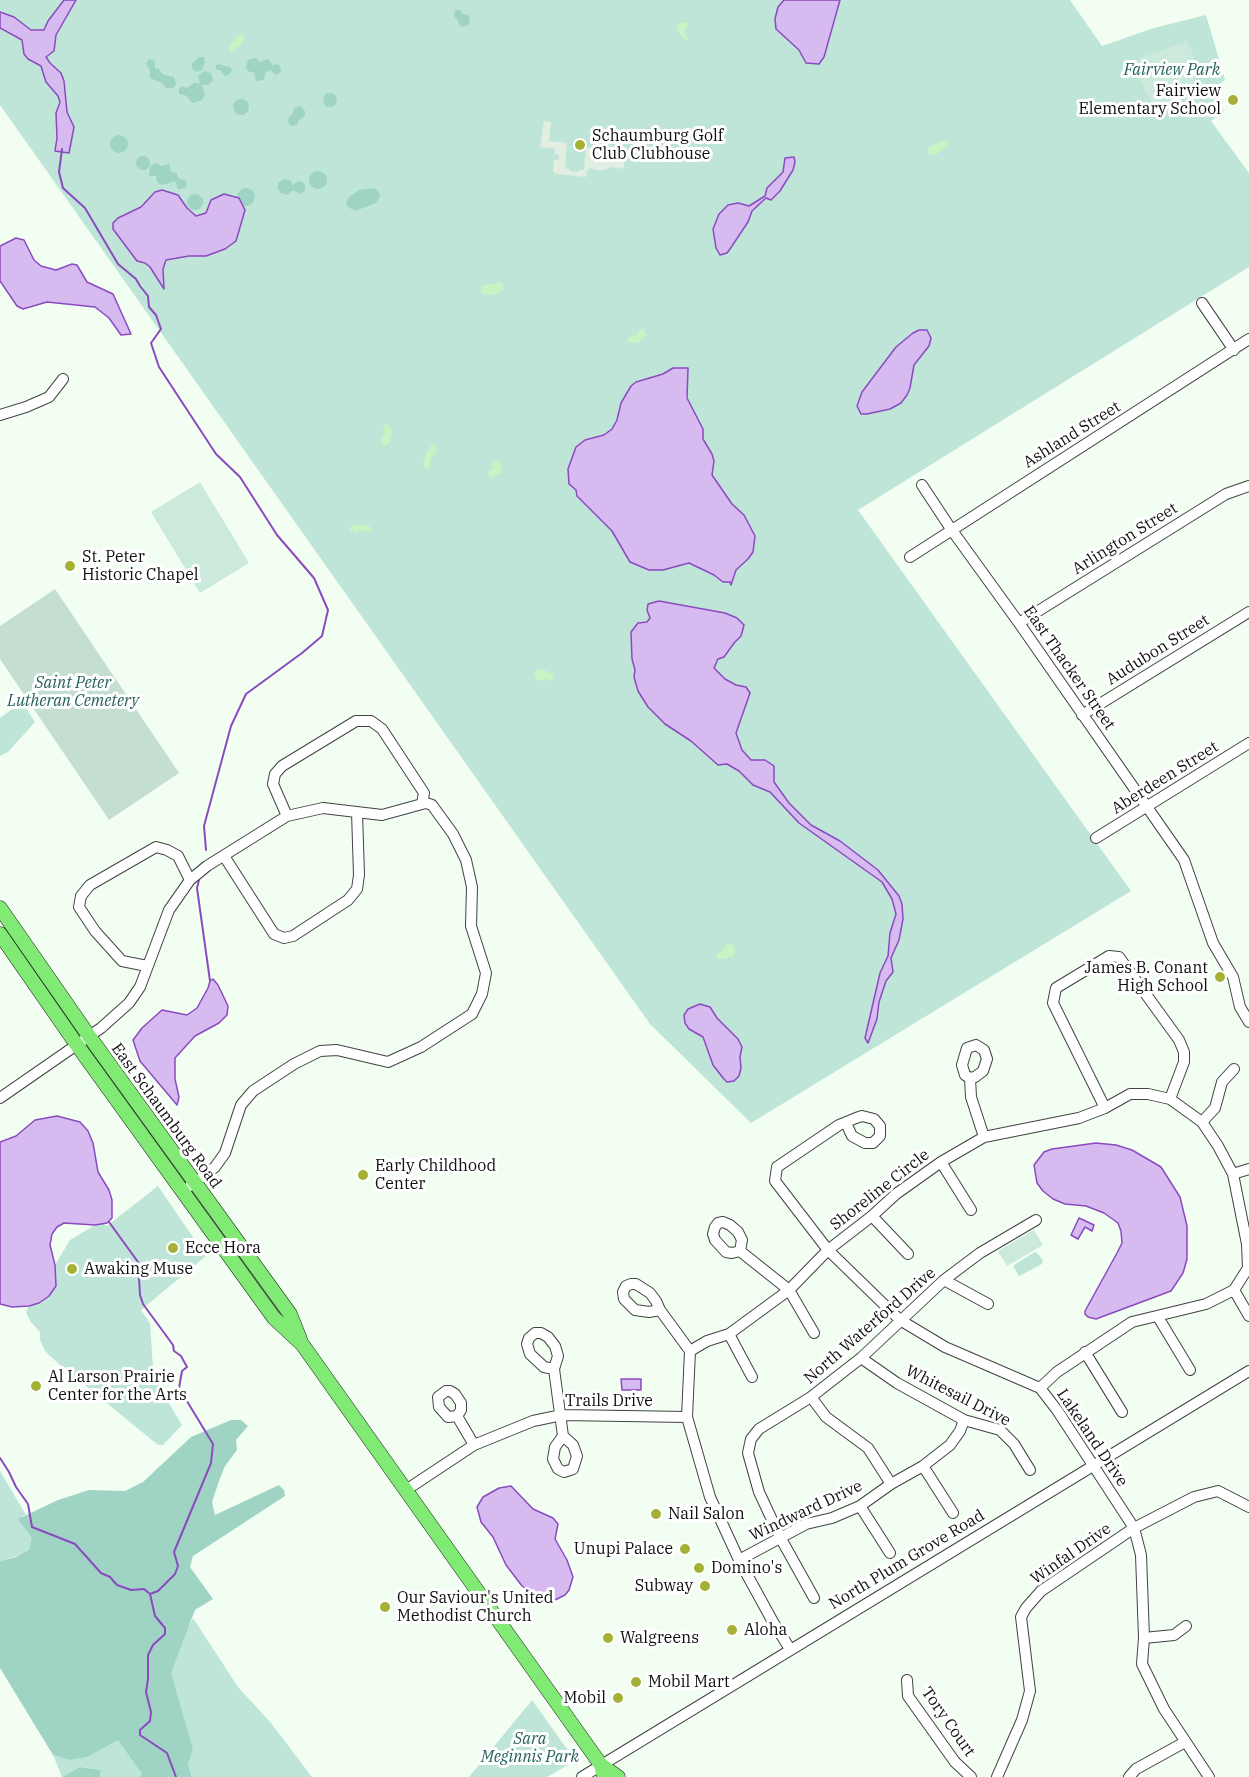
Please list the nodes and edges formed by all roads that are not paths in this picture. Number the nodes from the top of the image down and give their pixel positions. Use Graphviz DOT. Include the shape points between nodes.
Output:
graph roads {
  1 [pos="1202,303"];
  2 [pos="1249,339"];
  3 [pos="1234,350"];
  4 [pos="63,379"];
  5 [pos="0,415"];
  6 [pos="922,485"];
  7 [pos="1249,486"];
  8 [pos="951,530"];
  9 [pos="910,557"];
  10 [pos="1249,612"];
  11 [pos="1019,622"];
  12 [pos="1082,715"];
  13 [pos="1249,743"];
  14 [pos="422,803"];
  15 [pos="1147,806"];
  16 [pos="357,812"];
  17 [pos="287,816"];
  18 [pos="1096,838"];
  19 [pos="224,856"];
  20 [pos="190,880"];
  21 [pos="0,908"];
  22 [pos="0,934"];
  23 [pos="147,966"];
  24 [pos="1249,1022"];
  25 [pos="89,1036"];
  26 [pos="77,1045"];
  27 [pos="1234,1069"];
  28 [pos="970,1078"];
  29 [pos="0,1098"];
  30 [pos="1170,1099"];
  31 [pos="1105,1108"];
  32 [pos="1202,1122"];
  33 [pos="846,1124"];
  34 [pos="984,1137"];
  35 [pos="942,1162"];
  36 [pos="1249,1169"];
  37 [pos="1233,1174"];
  38 [pos="194,1183"];
  39 [pos="183,1191"];
  40 [pos="971,1210"];
  41 [pos="872,1216"];
  42 [pos="1036,1220"];
  43 [pos="1248,1243"];
  44 [pos="828,1250"];
  45 [pos="741,1251"];
  46 [pos="908,1254"];
  47 [pos="944,1280"];
  48 [pos="789,1290"];
  49 [pos="1234,1290"];
  50 [pos="988,1304"];
  51 [pos="660,1310"];
  52 [pos="1249,1316"];
  53 [pos="1158,1317"];
  54 [pos="900,1320"];
  55 [pos="814,1333"];
  56 [pos="729,1334"];
  57 [pos="302,1344"];
  58 [pos="690,1351"];
  59 [pos="1085,1352"];
  60 [pos="861,1358"];
  61 [pos="554,1369"];
  62 [pos="1190,1370"];
  63 [pos="1249,1371"];
  64 [pos="752,1377"];
  65 [pos="1040,1389"];
  66 [pos="811,1397"];
  67 [pos="1122,1412"];
  68 [pos="457,1416"];
  69 [pos="562,1416"];
  70 [pos="687,1417"];
  71 [pos="964,1420"];
  72 [pos="563,1436"];
  73 [pos="474,1445"];
  74 [pos="1093,1465"];
  75 [pos="923,1466"];
  76 [pos="1030,1470"];
  77 [pos="891,1484"];
  78 [pos="406,1490"];
  79 [pos="860,1506"];
  80 [pos="1249,1507"];
  81 [pos="953,1513"];
  82 [pos="1134,1528"];
  83 [pos="780,1537"];
  84 [pos="890,1553"];
  85 [pos="739,1560"];
  86 [pos="814,1598"];
  87 [pos="1186,1626"];
  88 [pos="1144,1638"];
  89 [pos="790,1649"];
  90 [pos="908,1680"];
  91 [pos="1185,1742"];
  92 [pos="603,1771"];
  93 [pos="582,1777"];
  94 [pos="618,1777"];
  95 [pos="971,1777"];
  96 [pos="997,1777"];
  97 [pos="1129,1777"];
  98 [pos="1209,1777"];
  1 -- 3 [label="street"];
  2 -- 3 [label="street, Ashland Street"];
  3 -- 8 [label="street, Ashland Street"];
  4 -- 5 [label="street" via="49,397"];
  6 -- 8 [label="street, East Thacker Street"];
  7 -- 11 [label="street, Arlington Street" via="1226,494"];
  8 -- 9 [label="street, Ashland Street"];
  8 -- 11 [label="street, East Thacker Street"];
  10 -- 12 [label="street, Audubon Street"];
  11 -- 12 [label="street, East Thacker Street"];
  12 -- 15 [label="street, East Thacker Street"];
  13 -- 15 [label="street, Aberdeen Street"];
  14 -- 16 [label="street" via="382,814"];
  14 -- 17 [label="street" via="424,793 382,729 371,721 356,721 275,774 273,784"];
  14 -- 38 [label="street" via="432,805 453,834 468,869 472,887 471,926 486,973 482,994 472,1014 414,1051 388,1062 337,1050 320,1051 294,1064 253,1091 241,1105 225,1153 215,1167"];
  15 -- 18 [label="street, Aberdeen Street"];
  15 -- 24 [label="street, East Thacker Street" via="1184,860 1213,943 1233,977 1240,1007"];
  16 -- 17 [label="street" via="323,807"];
  16 -- 19 [label="street" via="357,889 348,900 293,936 274,934"];
  17 -- 19 [label="street"];
  19 -- 20 [label="street"];
  20 -- 23 [label="street" via="169,910"];
  20 -- 23 [label="street" via="178,856 156,847 90,885 81,896 79,906 122,961"];
  21 -- 25 [label="main road, East Schaumburg Road"];
  22 -- 26 [label="main road, East Schaumburg Road"];
  23 -- 25 [label="street" via="129,1003"];
  25 -- 26 [label="street"];
  25 -- 38 [label="main road, East Schaumburg Road"];
  26 -- 29 [label="street"];
  26 -- 39 [label="main road, East Schaumburg Road"];
  27 -- 32 [label="street" via="1222,1082 1215,1108"];
  28 -- 34 [label="street" via="971,1097"];
  30 -- 31 [label="street, Shoreline Circle" via="1130,1094"];
  30 -- 31 [label="street" via="1184,1062 1179,1040 1119,957 1109,956 1056,987 1053,1003"];
  30 -- 32 [label="street, Shoreline Circle"];
  31 -- 34 [label="street, Shoreline Circle" via="1079,1118"];
  32 -- 37 [label="street, Shoreline Circle"];
  33 -- 44 [label="street, Lakeland Drive" via="777,1167 775,1181"];
  34 -- 35 [label="street, Shoreline Circle"];
  35 -- 40 [label="street"];
  35 -- 41 [label="street, Shoreline Circle"];
  36 -- 37 [label="street"];
  37 -- 43 [label="street, Shoreline Circle"];
  38 -- 39 [label="street"];
  38 -- 57 [label="main road, East Schaumburg Road" via="290,1314"];
  39 -- 57 [label="main road, East Schaumburg Road" via="274,1318"];
  41 -- 44 [label="street, Shoreline Circle"];
  41 -- 46 [label="street"];
  42 -- 47 [label="street, North Waterford Drive"];
  43 -- 49 [label="street, Shoreline Circle" via="1248,1268"];
  44 -- 48 [label="street, Shoreline Circle"];
  44 -- 54 [label="street, Lakeland Drive"];
  45 -- 48 [label="street"];
  47 -- 50 [label="street"];
  47 -- 54 [label="street, North Waterford Drive"];
  48 -- 55 [label="street"];
  48 -- 56 [label="street, Shoreline Circle"];
  49 -- 52 [label="street"];
  49 -- 53 [label="street" via="1206,1304"];
  51 -- 58 [label="street"];
  53 -- 59 [label="street" via="1132,1322"];
  53 -- 62 [label="street"];
  54 -- 60 [label="street, North Waterford Drive"];
  54 -- 65 [label="street, Lakeland Drive" via="945,1347"];
  56 -- 58 [label="street, Shoreline Circle"];
  56 -- 64 [label="street"];
  57 -- 78 [label="main road, East Schaumburg Road"];
  58 -- 70 [label="street"];
  59 -- 65 [label="street" via="1057,1371"];
  59 -- 67 [label="street"];
  60 -- 66 [label="street, North Waterford Drive"];
  60 -- 71 [label="street, Whitesail Drive"];
  61 -- 69 [label="street"];
  63 -- 74 [label="street, North Plum Grove Road"];
  65 -- 74 [label="street, Lakeland Drive"];
  66 -- 77 [label="street" via="826,1417 868,1448"];
  66 -- 83 [label="street, North Waterford Drive" via="759,1429 749,1446 759,1492"];
  68 -- 73 [label="street"];
  69 -- 70 [label="street, Trails Drive"];
  69 -- 72 [label="street"];
  69 -- 73 [label="street, Trails Drive" via="533,1421"];
  70 -- 85 [label="street" via="710,1497"];
  71 -- 75 [label="street, Windward Drive" via="950,1444"];
  71 -- 76 [label="street, Whitesail Drive" via="1000,1430"];
  73 -- 78 [label="street, Trails Drive"];
  74 -- 82 [label="street, Lakeland Drive"];
  74 -- 89 [label="street, North Plum Grove Road"];
  75 -- 77 [label="street, Windward Drive"];
  75 -- 81 [label="street"];
  77 -- 79 [label="street, Windward Drive"];
  78 -- 92 [label="main road, East Schaumburg Road"];
  79 -- 83 [label="street, Windward Drive"];
  79 -- 84 [label="street"];
  80 -- 82 [label="street, Winfal Drive" via="1218,1491 1194,1497"];
  82 -- 88 [label="street, Lakeland Drive" via="1141,1555"];
  82 -- 96 [label="street, Winfal Drive" via="1041,1591 1021,1617 1030,1691"];
  83 -- 85 [label="street, Windward Drive"];
  83 -- 86 [label="street, North Waterford Drive"];
  85 -- 89 [label="street"];
  87 -- 88 [label="street" via="1174,1635"];
  88 -- 91 [label="street, Lakeland Drive" via="1142,1664"];
  89 -- 92 [label="street, North Plum Grove Road"];
  90 -- 95 [label="street, Tory Court" via="908,1696 955,1762"];
  91 -- 97 [label="street" via="1136,1769"];
  91 -- 98 [label="street, Lakeland Drive"];
  92 -- 93 [label="street, North Plum Grove Road"];
  92 -- 94 [label="main road, East Schaumburg Road"];
}
